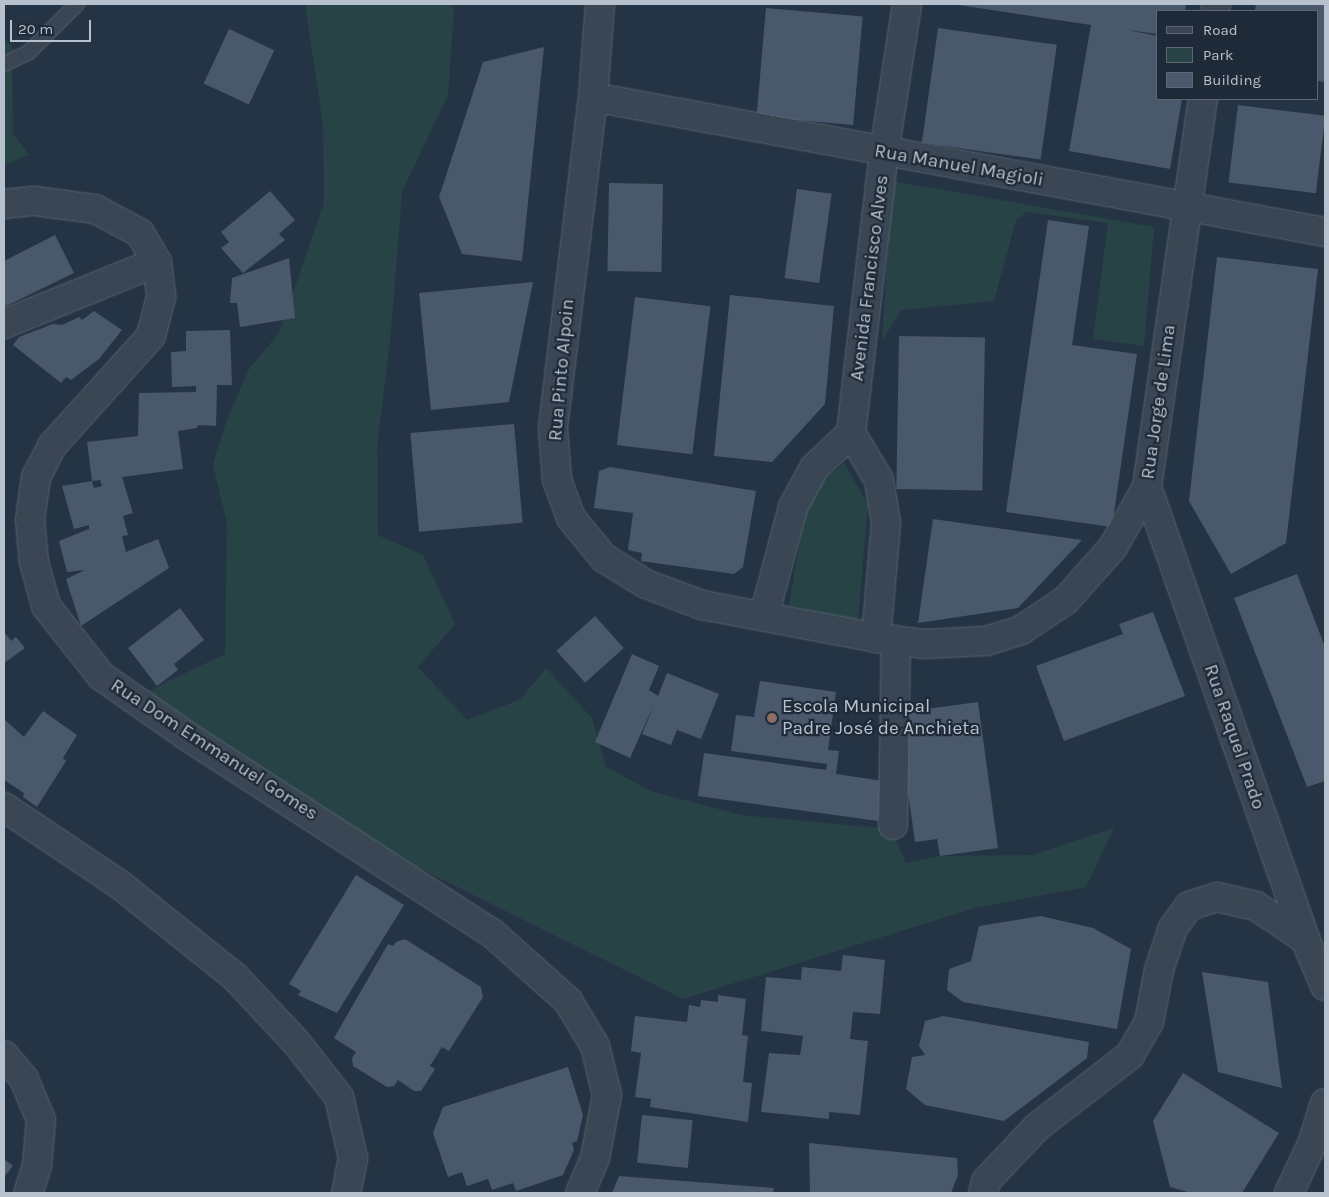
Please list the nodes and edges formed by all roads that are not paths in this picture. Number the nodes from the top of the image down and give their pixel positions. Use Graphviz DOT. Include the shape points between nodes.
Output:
graph roads {
  1 [pos="77,4"];
  2 [pos="600,4"];
  3 [pos="907,4"];
  4 [pos="4,64"];
  5 [pos="592,97"];
  6 [pos="1203,100"];
  7 [pos="884,153"];
  8 [pos="4,204"];
  9 [pos="1187,208"];
  10 [pos="1325,232"];
  11 [pos="157,262"];
  12 [pos="4,324"];
  13 [pos="852,433"];
  14 [pos="1147,487"];
  15 [pos="764,616"];
  16 [pos="886,639"];
  17 [pos="4,807"];
  18 [pos="893,825"];
  19 [pos="1305,938"];
  20 [pos="1325,986"];
  21 [pos="4,1055"];
  22 [pos="1325,1103"];
  23 [pos="28,1193"];
  24 [pos="346,1193"];
  25 [pos="580,1193"];
  26 [pos="982,1193"];
  27 [pos="1289,1193"];
  1 -- 4 [label="lane" via="28,53"];
  2 -- 5 [label="street, Rua Pinto Alpoin"];
  3 -- 7 [label="street, Avenida Francisco Alves"];
  5 -- 7 [label="street, Rua Manuel Magioli"];
  5 -- 15 [label="street, Rua Pinto Alpoin" via="552,428 556,480 571,518 604,558 646,584 702,605"];
  6 -- 9 [label="street, Rua Jorge de Lima"];
  7 -- 9 [label="street, Rua Manuel Magioli"];
  7 -- 13 [label="street, Avenida Francisco Alves"];
  8 -- 11 [label="street, Rua Dom Emmanuel Gomes" via="35,201 95,209 140,233"];
  9 -- 10 [label="street, Rua Manuel Magioli"];
  9 -- 14 [label="street, Rua Jorge de Lima"];
  11 -- 12 [label="street"];
  11 -- 25 [label="street, Rua Dom Emmanuel Gomes" via="161,297 151,336 52,446 36,477 30,520 34,562 46,606 101,676 187,736 492,933 568,1001 595,1046 607,1095 595,1158"];
  13 -- 15 [label="street" via="814,468 793,507"];
  13 -- 16 [label="street" via="879,480 886,523"];
  14 -- 16 [label="street, Rua Jorge de Lima" via="1113,547 1066,600 1021,630 986,641 924,644"];
  14 -- 19 [label="street, Rua Raquel Prado"];
  15 -- 16 [label="street, Rua Pinto Alpoin"];
  16 -- 18 [label="street"];
  17 -- 24 [label="street" via="119,884 235,977 296,1042 339,1097 353,1158"];
  19 -- 20 [label="street, Rua Raquel Prado"];
  19 -- 26 [label="street" via="1256,906 1217,897 1189,906 1173,928 1159,970 1149,1022 1130,1055 1037,1127 992,1175"];
  21 -- 23 [label="street" via="24,1079 41,1120 37,1166"];
  22 -- 27 [label="street" via="1312,1144"];
}
